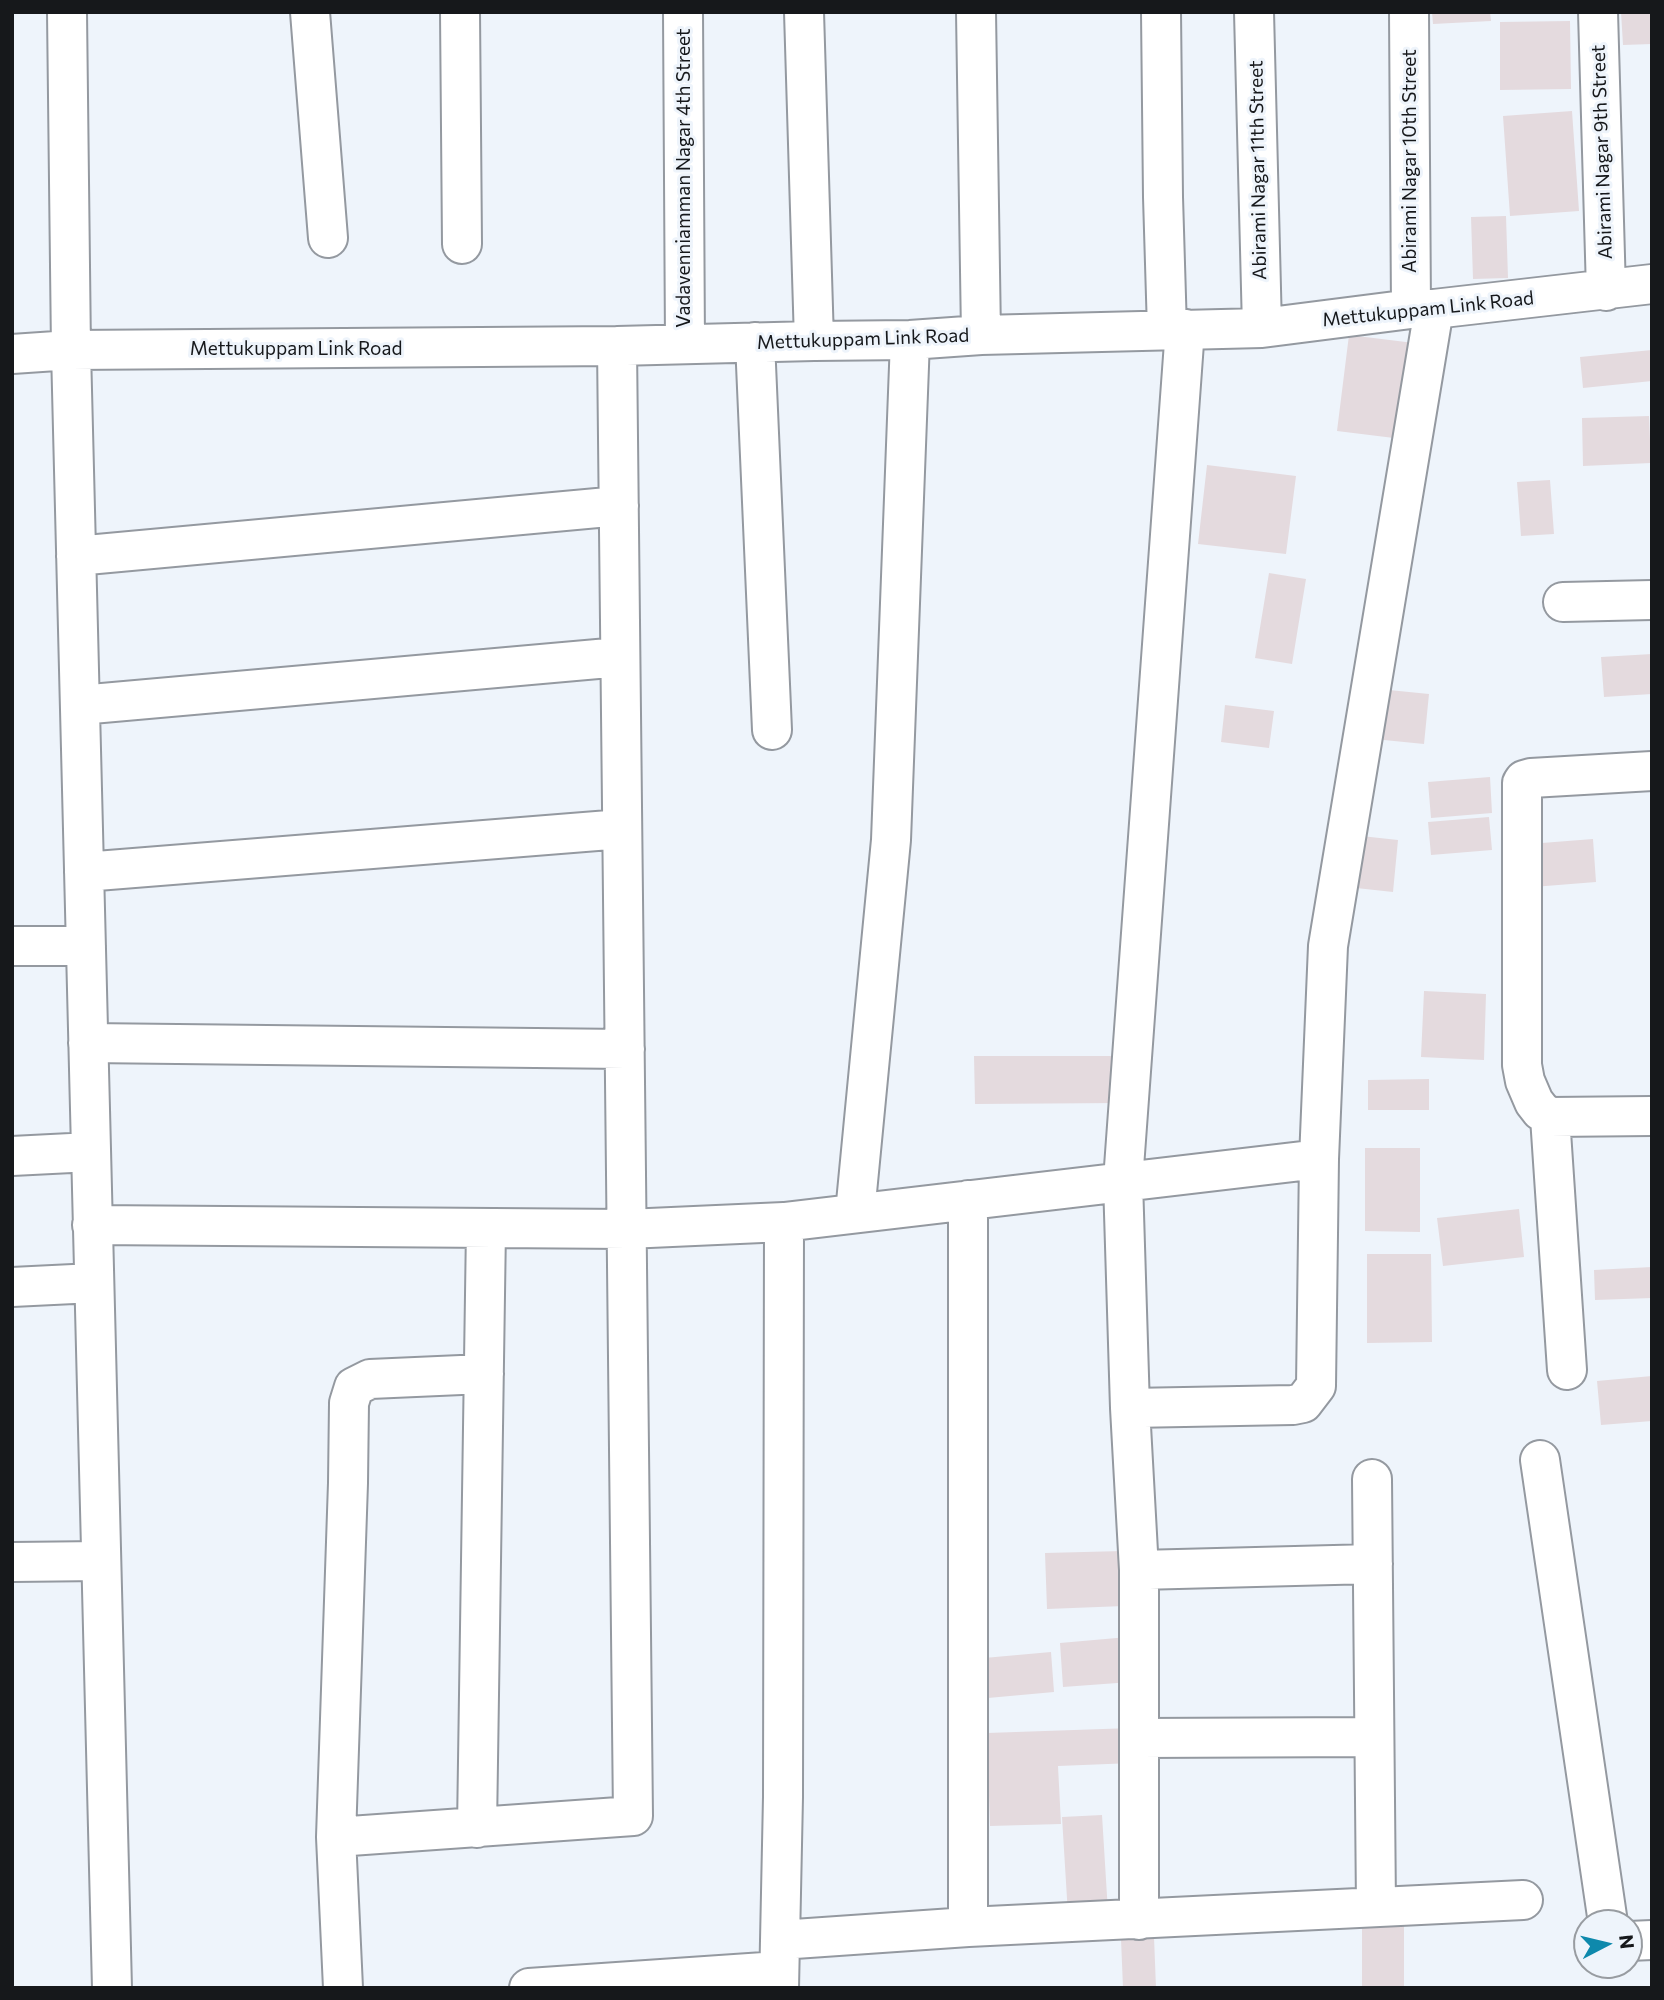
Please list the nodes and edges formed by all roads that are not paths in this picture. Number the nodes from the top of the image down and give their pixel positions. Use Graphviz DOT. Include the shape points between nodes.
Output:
graph roads {
  1 [pos="67,12"];
  2 [pos="310,12"];
  3 [pos="460,12"];
  4 [pos="683,12"];
  5 [pos="804,12"];
  6 [pos="976,12"];
  7 [pos="1161,12"];
  8 [pos="1254,12"];
  9 [pos="1409,12"];
  10 [pos="1598,12"];
  11 [pos="328,238"];
  12 [pos="462,244"];
  13 [pos="1652,284"];
  14 [pos="1606,291"];
  15 [pos="1423,309"];
  16 [pos="1262,327"];
  17 [pos="1176,330"];
  18 [pos="981,335"];
  19 [pos="911,340"];
  20 [pos="814,341"];
  21 [pos="755,342"];
  22 [pos="685,344"];
  23 [pos="617,346"];
  24 [pos="71,350"];
  25 [pos="12,354"];
  26 [pos="619,506"];
  27 [pos="76,556"];
  28 [pos="1652,600"];
  29 [pos="1563,602"];
  30 [pos="620,657"];
  31 [pos="80,705"];
  32 [pos="772,730"];
  33 [pos="1652,771"];
  34 [pos="622,829"];
  35 [pos="84,872"];
  36 [pos="12,946"];
  37 [pos="86,946"];
  38 [pos="88,1043"];
  39 [pos="625,1049"];
  40 [pos="1652,1116"];
  41 [pos="1550,1117"];
  42 [pos="91,1152"];
  43 [pos="12,1156"];
  44 [pos="1319,1159"];
  45 [pos="1123,1181"];
  46 [pos="968,1200"];
  47 [pos="855,1213"];
  48 [pos="784,1222"];
  49 [pos="92,1225"];
  50 [pos="486,1228"];
  51 [pos="626,1229"];
  52 [pos="94,1283"];
  53 [pos="12,1287"];
  54 [pos="1567,1370"];
  55 [pos="484,1374"];
  56 [pos="1130,1408"];
  57 [pos="1540,1460"];
  58 [pos="1372,1479"];
  59 [pos="101,1561"];
  60 [pos="12,1562"];
  61 [pos="1373,1563"];
  62 [pos="1139,1570"];
  63 [pos="1374,1737"];
  64 [pos="1140,1738"];
  65 [pos="478,1828"];
  66 [pos="336,1837"];
  67 [pos="1523,1900"];
  68 [pos="1376,1906"];
  69 [pos="1606,1909"];
  70 [pos="1139,1920"];
  71 [pos="968,1927"];
  72 [pos="780,1966"];
  73 [pos="112,1988"];
  74 [pos="342,1988"];
  75 [pos="529,1988"];
  1 -- 24 [label="street"];
  2 -- 11 [label="street"];
  3 -- 12 [label="street"];
  4 -- 22 [label="street, Vadavenniamman Nagar 4th Street"];
  5 -- 20 [label="street"];
  6 -- 18 [label="street"];
  7 -- 17 [label="street" via="1163,197"];
  8 -- 16 [label="street, Abirami Nagar 11th Street"];
  9 -- 15 [label="street, Abirami Nagar 10th Street"];
  10 -- 14 [label="street, Abirami Nagar 9th Street"];
  13 -- 14 [label="street, Mettukuppam Link Road"];
  14 -- 15 [label="street, Mettukuppam Link Road"];
  15 -- 16 [label="street, Mettukuppam Link Road"];
  15 -- 44 [label="street, Abirami Nagar 10th Street" via="1328,946"];
  16 -- 17 [label="street, Mettukuppam Link Road"];
  17 -- 18 [label="street, Mettukuppam Link Road"];
  17 -- 45 [label="street"];
  18 -- 19 [label="street, Mettukuppam Link Road"];
  19 -- 20 [label="street, Mettukuppam Link Road"];
  19 -- 47 [label="street" via="891,840"];
  20 -- 21 [label="street, Mettukuppam Link Road"];
  21 -- 22 [label="street, Mettukuppam Link Road"];
  21 -- 32 [label="street"];
  22 -- 23 [label="street, Mettukuppam Link Road"];
  23 -- 24 [label="street, Mettukuppam Link Road"];
  23 -- 26 [label="street"];
  24 -- 25 [label="street, Mettukuppam Link Road"];
  24 -- 27 [label="street"];
  26 -- 27 [label="street"];
  26 -- 30 [label="street"];
  27 -- 31 [label="street"];
  28 -- 29 [label="street"];
  30 -- 31 [label="street"];
  30 -- 34 [label="street"];
  31 -- 35 [label="street"];
  33 -- 41 [label="street" via="1531,778 1522,783 1522,1065 1534,1102"];
  34 -- 35 [label="street"];
  34 -- 39 [label="street"];
  35 -- 37 [label="street"];
  36 -- 37 [label="street"];
  37 -- 38 [label="street"];
  38 -- 39 [label="street"];
  38 -- 42 [label="street"];
  39 -- 51 [label="street"];
  40 -- 41 [label="street"];
  41 -- 54 [label="street"];
  42 -- 43 [label="street"];
  42 -- 49 [label="street"];
  44 -- 45 [label="street"];
  44 -- 56 [label="street, Abirami Nagar 10th Street" via="1317,1376 1310,1396 1293,1405"];
  45 -- 46 [label="street"];
  45 -- 56 [label="street"];
  46 -- 47 [label="street"];
  46 -- 71 [label="street"];
  47 -- 48 [label="street"];
  48 -- 51 [label="street"];
  48 -- 72 [label="street"];
  49 -- 50 [label="street"];
  49 -- 52 [label="street"];
  50 -- 51 [label="street"];
  50 -- 55 [label="street"];
  51 -- 65 [label="street" via="633,1816"];
  52 -- 53 [label="street"];
  52 -- 59 [label="street"];
  55 -- 65 [label="street"];
  55 -- 66 [label="street" via="370,1379 354,1387 349,1403"];
  56 -- 62 [label="street"];
  57 -- 69 [label="street"];
  58 -- 61 [label="street"];
  59 -- 60 [label="street"];
  59 -- 73 [label="street"];
  61 -- 62 [label="street"];
  61 -- 63 [label="street"];
  62 -- 64 [label="street"];
  63 -- 64 [label="street"];
  63 -- 68 [label="street"];
  64 -- 70 [label="street"];
  65 -- 66 [label="street"];
  66 -- 74 [label="street"];
  67 -- 68 [label="street"];
  68 -- 70 [label="street"];
  70 -- 71 [label="street"];
  71 -- 72 [label="street"];
  72 -- 75 [label="street"];
}
